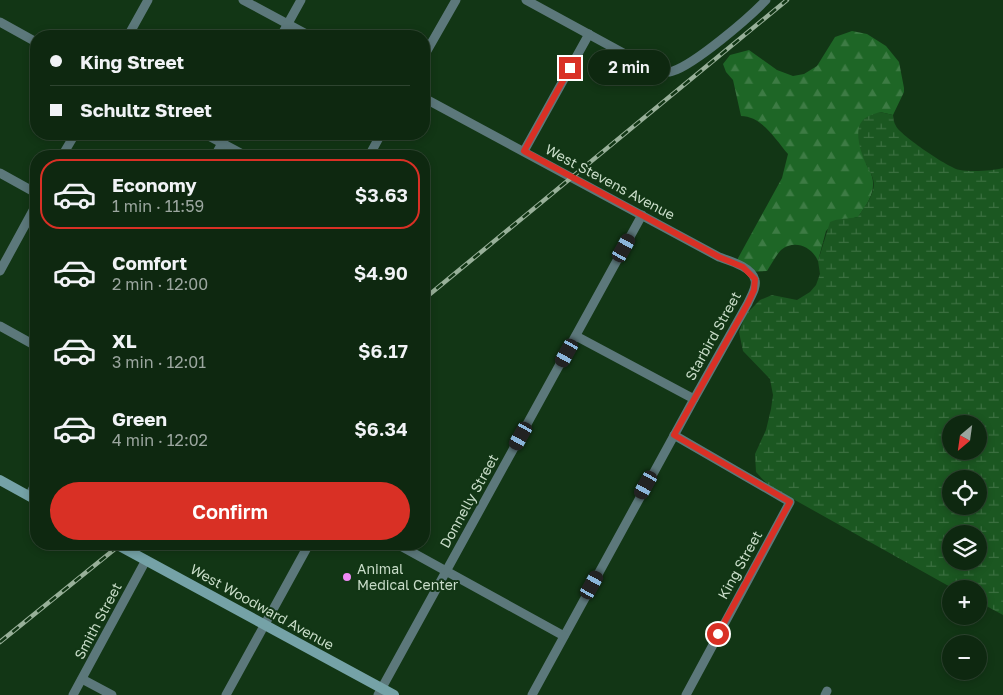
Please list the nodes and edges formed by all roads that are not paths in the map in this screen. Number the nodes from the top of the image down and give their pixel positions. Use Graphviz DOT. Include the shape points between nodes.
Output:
graph roads {
  1 [pos="148,0"];
  2 [pos="243,0"];
  3 [pos="301,0"];
  4 [pos="456,0"];
  5 [pos="526,0"];
  6 [pos="766,0"];
  7 [pos="0,22"];
  8 [pos="288,24"];
  9 [pos="131,30"];
  10 [pos="284,30"];
  11 [pos="299,30"];
  12 [pos="589,34"];
  13 [pos="30,39"];
  14 [pos="430,46"];
  15 [pos="430,101"];
  16 [pos="216,140"];
  17 [pos="224,140"];
  18 [pos="222,143"];
  19 [pos="218,150"];
  20 [pos="235,150"];
  21 [pos="524,151"];
  22 [pos="0,173"];
  23 [pos="30,190"];
  24 [pos="642,215"];
  25 [pos="30,216"];
  26 [pos="0,271"];
  27 [pos="755,279"];
  28 [pos="0,326"];
  29 [pos="576,336"];
  30 [pos="30,343"];
  31 [pos="694,399"];
  32 [pos="674,435"];
  33 [pos="0,480"];
  34 [pos="30,496"];
  35 [pos="127,550"];
  36 [pos="306,550"];
  37 [pos="409,550"];
  38 [pos="146,560"];
  39 [pos="447,570"];
  40 [pos="264,624"];
  41 [pos="564,636"];
  42 [pos="82,679"];
  43 [pos="380,692"];
  44 [pos="73,695"];
  45 [pos="112,695"];
  46 [pos="226,695"];
  47 [pos="394,695"];
  48 [pos="532,695"];
  49 [pos="686,695"];
  1 -- 9 [label="street"];
  2 -- 8 [label="street"];
  3 -- 8 [label="street"];
  4 -- 14 [label="street"];
  5 -- 12 [label="street"];
  6 -- 12 [label="street" via="708,49 670,72 658,72"];
  7 -- 13 [label="street"];
  8 -- 10 [label="street"];
  8 -- 11 [label="street"];
  12 -- 21 [label="street"];
  15 -- 21 [label="street, West Stevens Avenue"];
  16 -- 18 [label="street"];
  17 -- 18 [label="street"];
  18 -- 19 [label="street"];
  18 -- 20 [label="street"];
  21 -- 24 [label="street, West Stevens Avenue"];
  22 -- 23 [label="street"];
  24 -- 27 [label="street, West Stevens Avenue" via="743,267"];
  24 -- 29 [label="street, Donnelly Street"];
  25 -- 26 [label="street"];
  27 -- 31 [label="street, Starbird Street" via="748,303"];
  28 -- 30 [label="street"];
  29 -- 31 [label="street"];
  29 -- 39 [label="street, Donnelly Street"];
  31 -- 32 [label="street, Starbird Street"];
  32 -- 41 [label="street, Starbird Street"];
  32 -- 49 [label="street, King Street" via="790,502"];
  33 -- 34 [label="street"];
  35 -- 38 [label="street, West Woodward Avenue"];
  36 -- 40 [label="street"];
  37 -- 39 [label="street"];
  38 -- 40 [label="street, West Woodward Avenue"];
  38 -- 42 [label="street, Smith Street"];
  39 -- 41 [label="street"];
  39 -- 43 [label="street, Donnelly Street"];
  40 -- 43 [label="street, West Woodward Avenue"];
  40 -- 46 [label="street"];
  41 -- 48 [label="street, Starbird Street"];
  42 -- 44 [label="street, Smith Street"];
  42 -- 45 [label="street"];
  43 -- 47 [label="street, West Woodward Avenue"];
}
